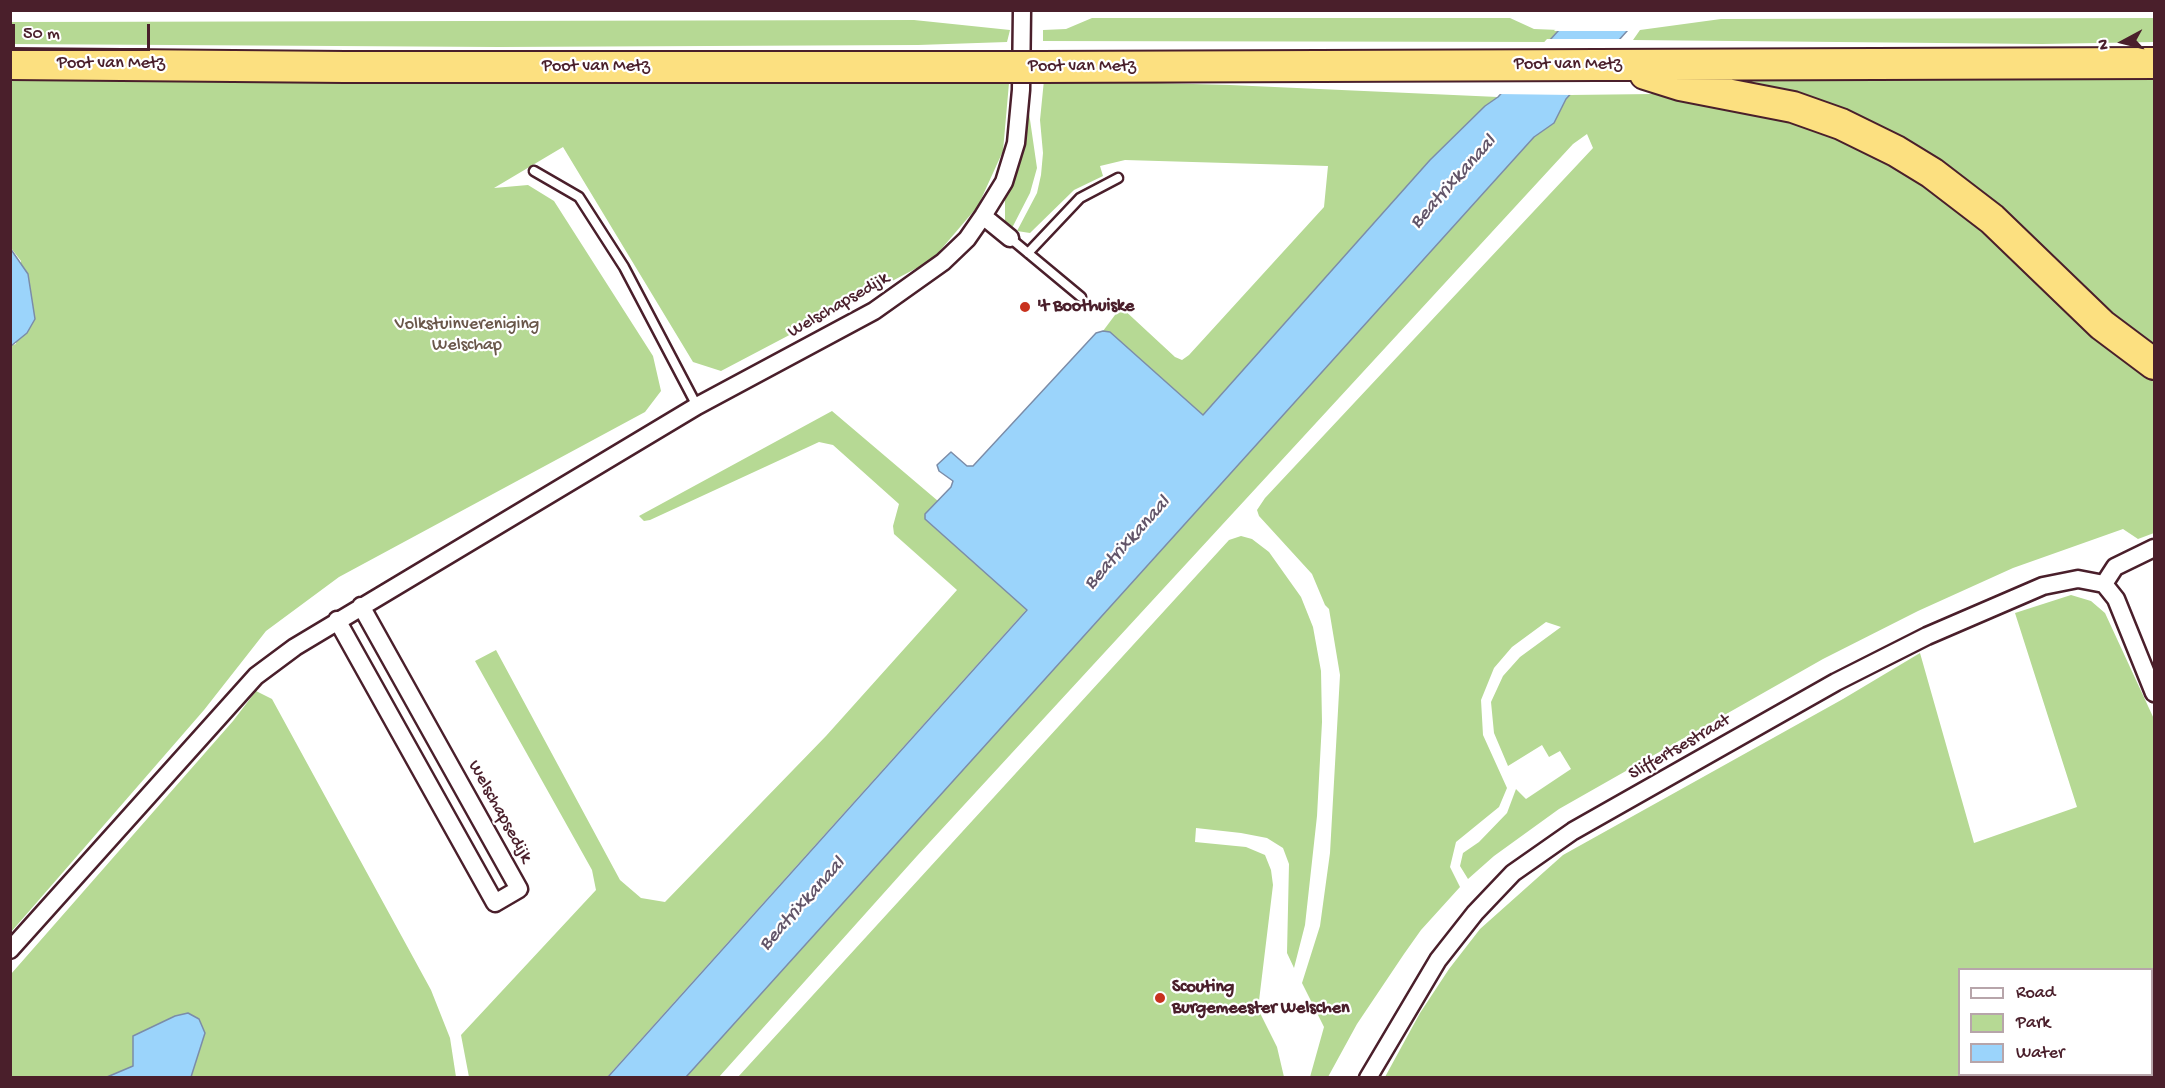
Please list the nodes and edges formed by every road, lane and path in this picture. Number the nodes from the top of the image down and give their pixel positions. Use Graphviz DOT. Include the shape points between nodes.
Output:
graph roads {
  1 [pos="1022,10"];
  2 [pos="2154,63"];
  3 [pos="10,64"];
  4 [pos="1610,65"];
  5 [pos="534,171"];
  6 [pos="1118,178"];
  7 [pos="983,216"];
  8 [pos="1010,238"];
  9 [pos="1028,254"];
  10 [pos="1081,297"];
  11 [pos="2154,364"];
  12 [pos="697,406"];
  13 [pos="2154,548"];
  14 [pos="2104,584"];
  15 [pos="361,606"];
  16 [pos="337,620"];
  17 [pos="2154,693"];
  18 [pos="10,950"];
  19 [pos="1368,1077"];
  1 -- 7 [label="street, Welschapsedijk" via="1016,143 1004,182"];
  2 -- 4 [label="highway, Poot van Metz"];
  3 -- 4 [label="highway, Poot van Metz, bridge" via="1041,68"];
  4 -- 11 [label="highway" via="1680,85 1793,107 1896,151 1992,219 2102,325"];
  5 -- 12 [label="lane" via="579,196 624,267"];
  6 -- 9 [label="lane" via="1080,198"];
  7 -- 8 [label="street"];
  7 -- 12 [label="street, Welschapsedijk" via="944,262 883,305"];
  8 -- 9 [label="lane"];
  9 -- 10 [label="lane"];
  12 -- 15 [label="street, Welschapsedijk"];
  13 -- 14 [label="street" via="2115,567"];
  14 -- 17 [label="street" via="2116,599"];
  14 -- 19 [label="street, Sliffertsestraat" via="2078,579 2043,586 1927,636 1836,682 1573,831 1514,873 1475,913 1438,960"];
  15 -- 16 [label="street, Welschapsedijk"];
  15 -- 16 [label="street, Welschapsedijk" via="519,889 495,903"];
  16 -- 18 [label="street, Welschapsedijk" via="256,676"];
}
